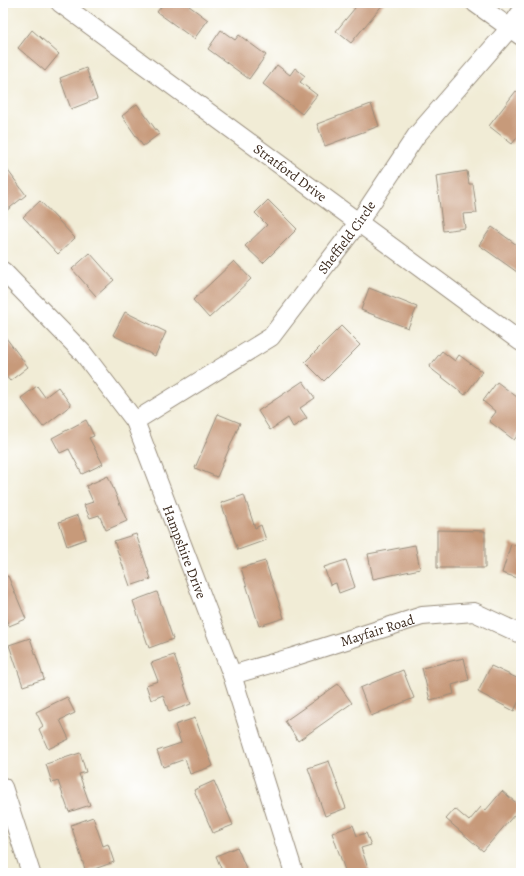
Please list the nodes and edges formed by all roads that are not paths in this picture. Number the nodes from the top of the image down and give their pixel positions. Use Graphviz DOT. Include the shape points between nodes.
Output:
graph roads {
  1 [pos="60,3"];
  2 [pos="475,3"];
  3 [pos="521,12"];
  4 [pos="516,32"];
  5 [pos="358,223"];
  6 [pos="3,271"];
  7 [pos="521,342"];
  8 [pos="134,421"];
  9 [pos="521,634"];
  10 [pos="232,675"];
  11 [pos="3,787"];
  12 [pos="31,873"];
  13 [pos="294,873"];
  1 -- 5 [label="street, Stratford Drive"];
  2 -- 4 [label="street"];
  3 -- 4 [label="street, Sheffield Circle"];
  4 -- 5 [label="street, Sheffield Circle" via="416,136"];
  5 -- 7 [label="street, Stratford Drive"];
  5 -- 8 [label="street, Sheffield Circle" via="271,337"];
  6 -- 8 [label="street, Hampshire Drive" via="83,353"];
  8 -- 10 [label="street, Hampshire Drive"];
  9 -- 10 [label="street, Mayfair Road" via="474,612 422,616"];
  10 -- 13 [label="street, Hampshire Drive"];
  11 -- 12 [label="street"];
}
